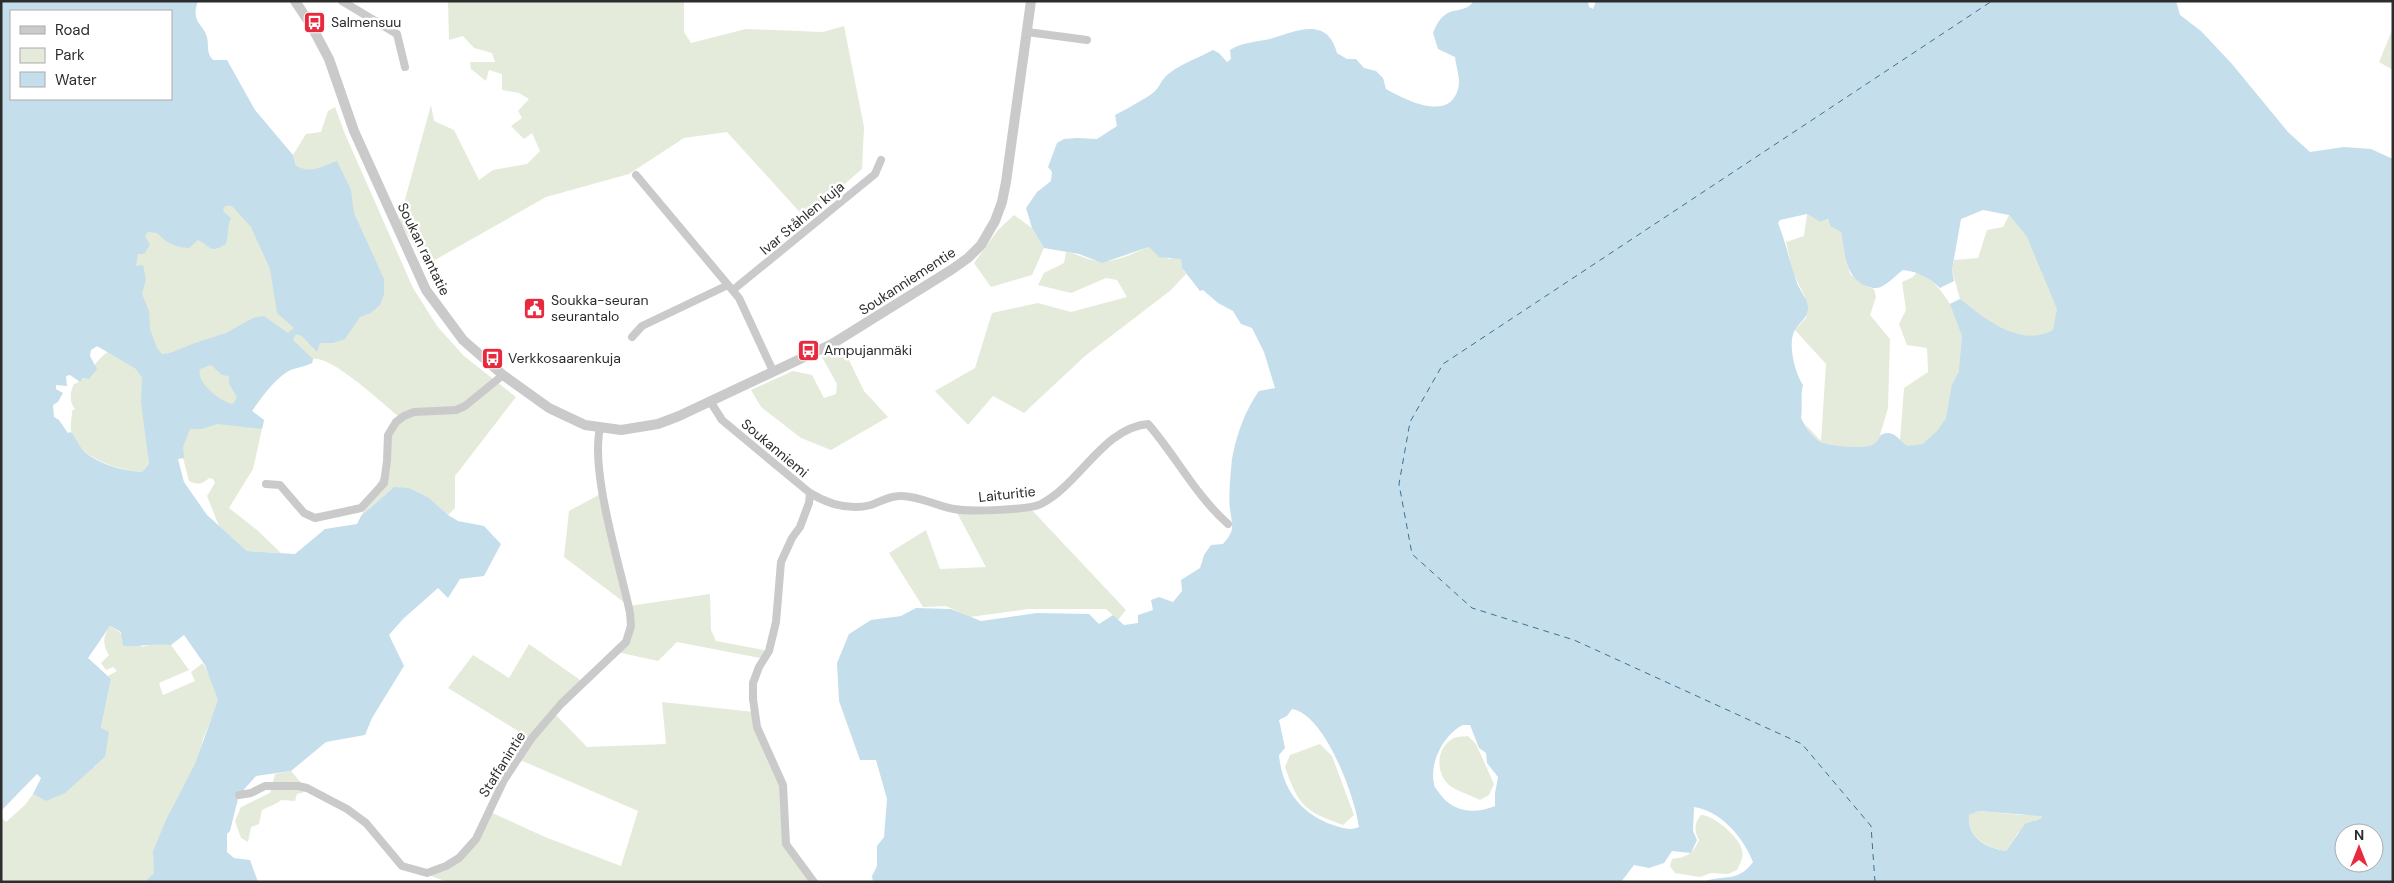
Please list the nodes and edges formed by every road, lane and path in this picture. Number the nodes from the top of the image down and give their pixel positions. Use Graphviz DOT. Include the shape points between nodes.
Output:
graph roads {
  1 [pos="295,1"];
  2 [pos="342,1"];
  3 [pos="1031,1"];
  4 [pos="1027,32"];
  5 [pos="1087,40"];
  6 [pos="405,67"];
  7 [pos="881,160"];
  8 [pos="636,175"];
  9 [pos="730,288"];
  10 [pos="632,337"];
  11 [pos="773,371"];
  12 [pos="503,375"];
  13 [pos="710,401"];
  14 [pos="645,427"];
  15 [pos="600,428"];
  16 [pos="266,484"];
  17 [pos="810,493"];
  18 [pos="1228,524"];
  19 [pos="239,795"];
  20 [pos="814,882"];
  1 -- 12 [label="street, Soukan rantatie" via="329,60 354,131 426,290 463,340"];
  2 -- 6 [label="street" via="397,34"];
  3 -- 4 [label="street, Soukanniementie"];
  4 -- 5 [label="street"];
  4 -- 11 [label="street, Soukanniementie" via="1006,182 995,221 980,245 968,258 906,299 832,344"];
  7 -- 9 [label="street, Ivar Ståhlen kuja" via="875,174"];
  8 -- 9 [label="street"];
  9 -- 10 [label="street, Ivar Ståhlen kuja" via="642,326"];
  9 -- 11 [label="street" via="743,305"];
  11 -- 13 [label="street, Soukanniementie"];
  12 -- 15 [label="street, Soukan rantatie" via="567,418"];
  12 -- 16 [label="street" via="456,410 414,412 396,422 388,436 384,483 361,508 315,518 304,513 280,485"];
  13 -- 14 [label="street, Soukanniementie"];
  13 -- 17 [label="street, Soukanniemi" via="722,420"];
  14 -- 15 [label="street, Soukan rantatie"];
  15 -- 19 [label="street, Staffanintie" via="597,452 606,511 630,613 631,626 626,642 561,704 531,739 504,780 476,839 458,858 427,873 402,866 366,823 307,788 265,786"];
  17 -- 18 [label="street, Laituritie" via="824,502 848,507 870,505 901,496 962,510 1039,505 1061,492 1107,443 1131,428 1148,424 1211,509"];
  17 -- 20 [label="street, Soukanniemi" via="800,527 781,562 776,622 769,651 753,683 753,699 757,727 783,785 786,844"];
}
